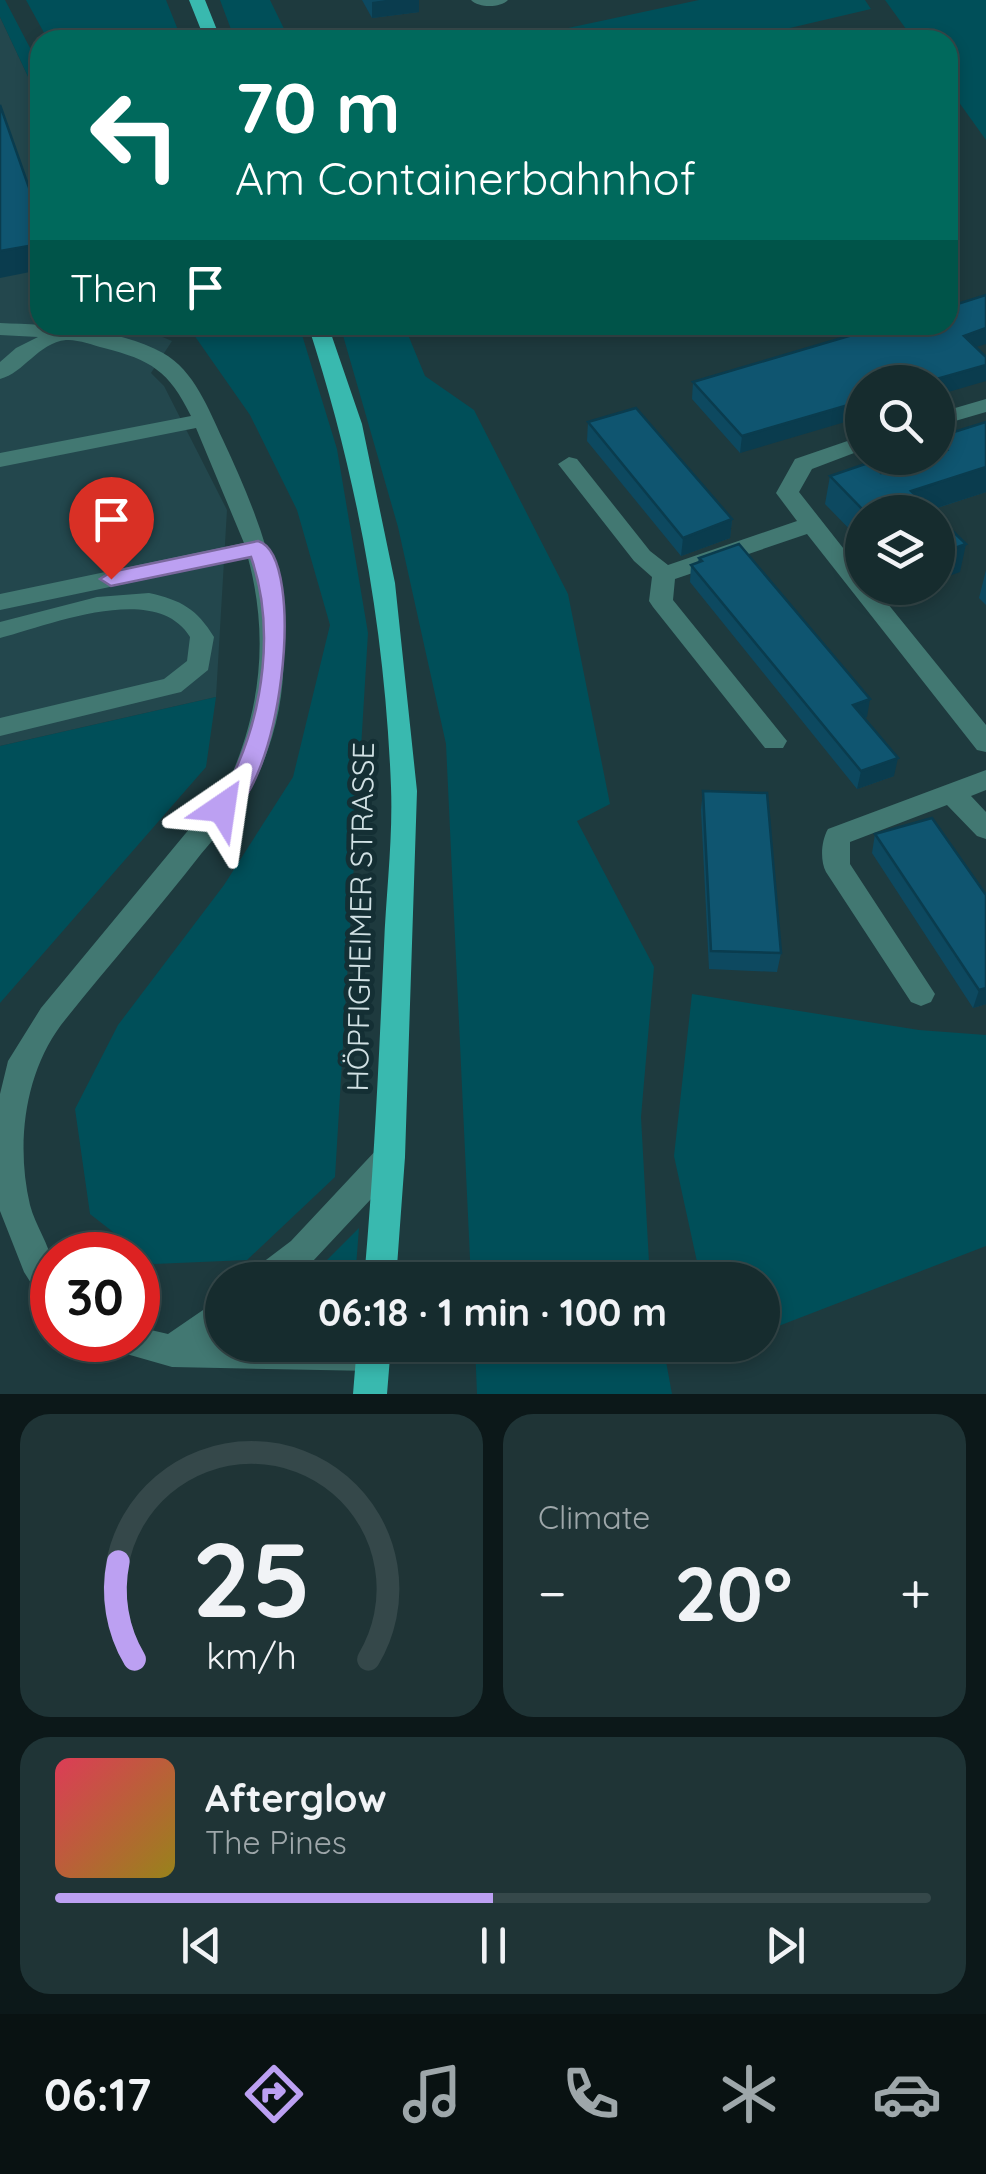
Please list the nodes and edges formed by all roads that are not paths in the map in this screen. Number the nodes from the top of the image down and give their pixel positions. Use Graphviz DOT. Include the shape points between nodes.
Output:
graph roads {
  1 [pos="197,0"];
  2 [pos="479,0"];
  3 [pos="500,0"];
  4 [pos="209,30"];
  5 [pos="0,329"];
  6 [pos="30,330"];
  7 [pos="60,335"];
  8 [pos="87,335"];
  9 [pos="321,335"];
  10 [pos="0,373"];
  11 [pos="986,406"];
  12 [pos="955,415"];
  13 [pos="202,420"];
  14 [pos="845,449"];
  15 [pos="0,460"];
  16 [pos="570,464"];
  17 [pos="810,525"];
  18 [pos="258,548"];
  19 [pos="664,575"];
  20 [pos="0,602"];
  21 [pos="0,630"];
  22 [pos="975,712"];
  23 [pos="0,727"];
  24 [pos="774,741"];
  25 [pos="986,742"];
  26 [pos="986,780"];
  27 [pos="952,793"];
  28 [pos="986,829"];
  29 [pos="920,994"];
  30 [pos="2,1117"];
  31 [pos="390,1156"];
  32 [pos="30,1256"];
  33 [pos="289,1262"];
  34 [pos="381,1262"];
  35 [pos="205,1325"];
  36 [pos="160,1348"];
  37 [pos="172,1351"];
  38 [pos="205,1351"];
  39 [pos="373,1362"];
  40 [pos="370,1394"];
  1 -- 4 [label="main road"];
  2 -- 3 [label="street"];
  5 -- 6 [label="street"];
  7 -- 10 [label="street" via="23,352"];
  8 -- 13 [label="street" via="161,360"];
  9 -- 31 [label="main road, HÖPFIGHEIMER STRASSE" via="352,424 398,702 404,791"];
  11 -- 12 [label="street"];
  13 -- 15 [label="street"];
  13 -- 18 [label="street"];
  14 -- 17 [label="street" via="803,464 787,493"];
  16 -- 19 [label="street"];
  17 -- 19 [label="street"];
  17 -- 22 [label="street"];
  18 -- 20 [label="street"];
  18 -- 30 [label="street" via="274,625 273,672 261,734 241,784 58,1009 24,1057"];
  19 -- 24 [label="street" via="660,600"];
  21 -- 23 [label="street" via="122,600 156,602 186,614 202,636 199,664 172,686"];
  22 -- 25 [label="street"];
  26 -- 27 [label="street"];
  27 -- 28 [label="street"];
  27 -- 29 [label="street" via="837,836 836,865"];
  30 -- 32 [label="street" via="4,1176"];
  31 -- 33 [label="street"];
  31 -- 34 [label="main road, HÖPFIGHEIMER STRASSE"];
  35 -- 37 [label="street"];
  36 -- 37 [label="street"];
  37 -- 38 [label="street"];
  39 -- 40 [label="main road"];
}
